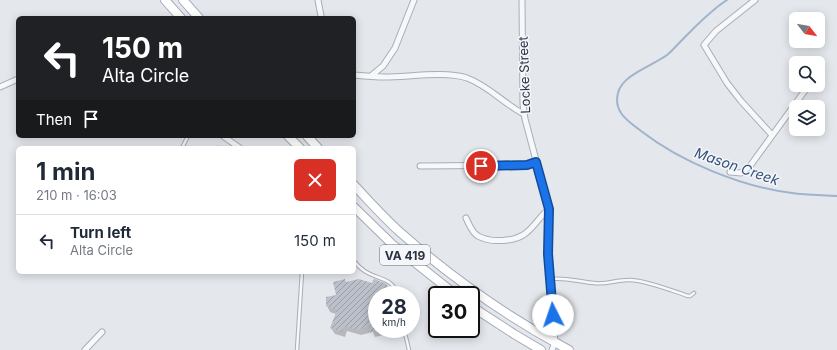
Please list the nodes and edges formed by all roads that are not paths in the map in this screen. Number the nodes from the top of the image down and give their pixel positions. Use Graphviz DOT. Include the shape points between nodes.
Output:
graph roads {
  1 [pos="165,0"];
  2 [pos="183,0"];
  3 [pos="318,0"];
  4 [pos="414,0"];
  5 [pos="522,0"];
  6 [pos="755,0"];
  7 [pos="179,16"];
  8 [pos="197,16"];
  9 [pos="321,16"];
  10 [pos="356,75"];
  11 [pos="371,76"];
  12 [pos="16,81"];
  13 [pos="0,87"];
  14 [pos="804,92"];
  15 [pos="524,114"];
  16 [pos="772,135"];
  17 [pos="221,138"];
  18 [pos="290,138"];
  19 [pos="309,138"];
  20 [pos="236,146"];
  21 [pos="298,146"];
  22 [pos="316,146"];
  23 [pos="536,162"];
  24 [pos="420,166"];
  25 [pos="730,172"];
  26 [pos="356,187"];
  27 [pos="356,209"];
  28 [pos="549,209"];
  29 [pos="466,218"];
  30 [pos="356,263"];
  31 [pos="302,274"];
  32 [pos="550,279"];
  33 [pos="394,286"];
  34 [pos="445,286"];
  35 [pos="694,293"];
  36 [pos="480,312"];
  37 [pos="102,332"];
  38 [pos="406,338"];
  39 [pos="553,346"];
  40 [pos="85,350"];
  41 [pos="298,350"];
  42 [pos="408,350"];
  43 [pos="541,350"];
  44 [pos="569,350"];
  1 -- 7 [label="main road"];
  2 -- 8 [label="main road"];
  3 -- 9 [label="street"];
  4 -- 11 [label="street" via="395,48 383,66"];
  5 -- 15 [label="street, Locke Street"];
  6 -- 16 [label="street" via="716,31 704,45 727,83"];
  10 -- 11 [label="street"];
  11 -- 15 [label="street" via="462,77 480,84"];
  12 -- 13 [label="street"];
  14 -- 16 [label="street"];
  15 -- 23 [label="street, Locke Street"];
  16 -- 25 [label="street" via="745,171 736,174"];
  17 -- 20 [label="street"];
  18 -- 21 [label="main road"];
  19 -- 22 [label="main road"];
  23 -- 24 [label="street" via="527,165"];
  23 -- 28 [label="street, Locke Street"];
  26 -- 39 [label="main road, VA 419" via="430,258"];
  27 -- 34 [label="main road, VA 419" via="393,245"];
  28 -- 29 [label="street" via="525,234 506,240 478,236"];
  28 -- 32 [label="street, Locke Street"];
  30 -- 33 [label="lane" via="368,274 388,281"];
  31 -- 41 [label="lane"];
  32 -- 35 [label="lane" via="566,278 600,284 635,280 688,296"];
  32 -- 39 [label="street, Locke Street"];
  36 -- 43 [label="main road"];
  37 -- 40 [label="street"];
  38 -- 42 [label="lane"];
  39 -- 44 [label="main road, VA 419"];
}
